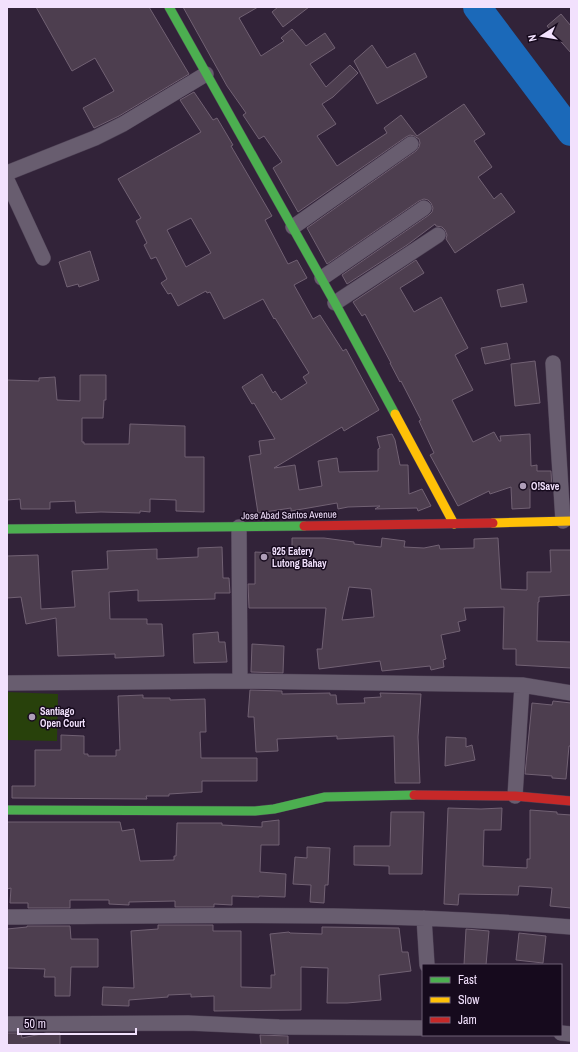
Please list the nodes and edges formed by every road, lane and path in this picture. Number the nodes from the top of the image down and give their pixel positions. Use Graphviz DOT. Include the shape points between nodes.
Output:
graph roads {
  1 [pos="169,7"];
  2 [pos="206,74"];
  3 [pos="411,144"];
  4 [pos="7,173"];
  5 [pos="7,180"];
  6 [pos="424,208"];
  7 [pos="293,227"];
  8 [pos="438,235"];
  9 [pos="43,258"];
  10 [pos="322,278"];
  11 [pos="335,303"];
  12 [pos="552,363"];
  13 [pos="567,521"];
  14 [pos="454,524"];
  15 [pos="239,526"];
  16 [pos="7,529"];
  17 [pos="240,681"];
  18 [pos="7,683"];
  19 [pos="522,685"];
  20 [pos="571,693"];
  21 [pos="516,796"];
  22 [pos="571,801"];
  23 [pos="7,810"];
  24 [pos="7,917"];
  25 [pos="424,918"];
  26 [pos="571,927"];
  27 [pos="427,964"];
  28 [pos="7,1024"];
  29 [pos="422,1028"];
  1 -- 2 [label="main road"];
  2 -- 4 [label="street" via="95,138"];
  2 -- 7 [label="main road"];
  3 -- 7 [label="street"];
  5 -- 9 [label="street"];
  6 -- 10 [label="street"];
  7 -- 10 [label="main road"];
  8 -- 11 [label="street"];
  10 -- 11 [label="main road"];
  11 -- 14 [label="main road"];
  12 -- 13 [label="street"];
  13 -- 14 [label="main road, Jose Abad Santos Avenue"];
  14 -- 15 [label="main road, Jose Abad Santos Avenue"];
  15 -- 16 [label="main road, Jose Abad Santos Avenue"];
  15 -- 17 [label="street"];
  17 -- 18 [label="street"];
  17 -- 19 [label="street"];
  19 -- 20 [label="street"];
  19 -- 21 [label="street"];
  21 -- 22 [label="main road"];
  21 -- 23 [label="main road" via="325,797 274,810 249,811"];
  24 -- 25 [label="street" via="321,915"];
  25 -- 26 [label="street"];
  25 -- 27 [label="street"];
  28 -- 29 [label="street" via="188,1023 279,1027"];
}
